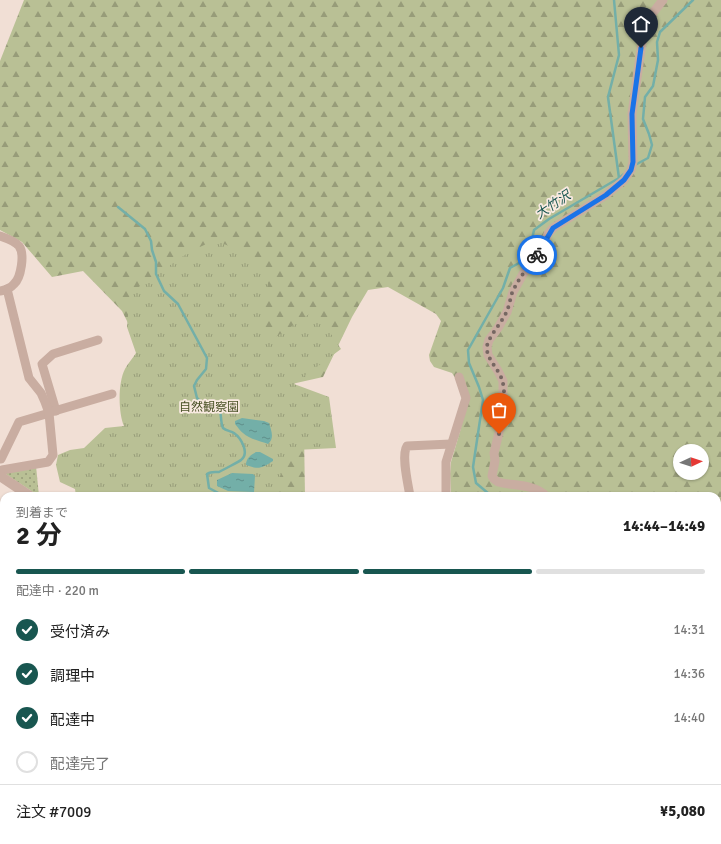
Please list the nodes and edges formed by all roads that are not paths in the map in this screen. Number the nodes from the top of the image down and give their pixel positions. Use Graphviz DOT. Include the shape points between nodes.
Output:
graph roads {
  1 [pos="662,0"];
  2 [pos="0,236"];
  3 [pos="4,290"];
  4 [pos="98,340"];
  5 [pos="459,377"];
  6 [pos="112,394"];
  7 [pos="51,412"];
  8 [pos="451,444"];
  9 [pos="0,459"];
  10 [pos="0,472"];
  11 [pos="0,476"];
  12 [pos="24,492"];
  13 [pos="409,492"];
  14 [pos="446,492"];
  15 [pos="541,492"];
  1 -- 15 [label="street" via="648,19 643,35 632,114 631,170 624,180 606,195 553,228 548,234 543,247 513,292 507,312 487,347 488,355 503,381 503,416 494,453 492,476 498,482"];
  2 -- 3 [label="street" via="18,245 22,257 16,282"];
  3 -- 10 [label="street" via="29,378 41,393 49,413 53,455 48,462"];
  4 -- 7 [label="street" via="52,354 42,364"];
  5 -- 8 [label="street" via="466,398"];
  6 -- 7 [label="street"];
  7 -- 9 [label="street" via="23,416"];
  8 -- 13 [label="street" via="407,446 404,450"];
  8 -- 14 [label="street" via="446,462"];
  11 -- 12 [label="street"];
}
